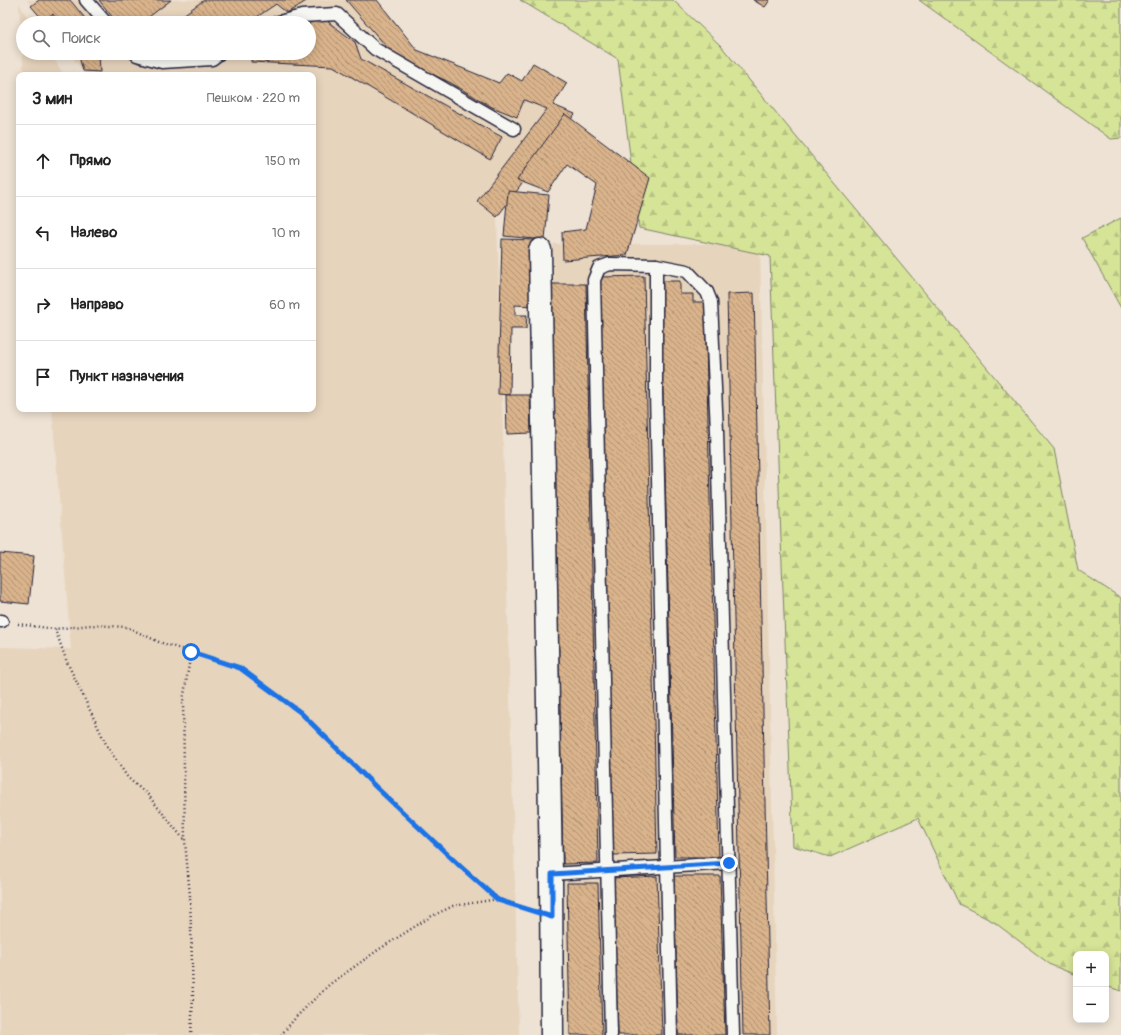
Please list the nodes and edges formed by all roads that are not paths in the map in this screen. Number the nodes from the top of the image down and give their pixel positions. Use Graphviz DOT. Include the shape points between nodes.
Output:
graph roads {
  1 [pos="86,0"];
  2 [pos="100,16"];
  3 [pos="302,16"];
  4 [pos="155,60"];
  5 [pos="195,60"];
  6 [pos="514,129"];
  7 [pos="540,250"];
  8 [pos="656,265"];
  9 [pos="729,863"];
  10 [pos="667,866"];
  11 [pos="607,870"];
  12 [pos="552,874"];
  13 [pos="552,1035"];
  14 [pos="611,1035"];
  15 [pos="671,1035"];
  16 [pos="733,1035"];
  1 -- 2 [label="lane"];
  3 -- 6 [label="lane" via="337,14 375,49"];
  4 -- 5 [label="lane"];
  7 -- 12 [label="street"];
  8 -- 9 [label="lane" via="688,271 707,292 711,302"];
  8 -- 10 [label="lane" via="656,393"];
  8 -- 11 [label="lane" via="610,264 599,268 594,280"];
  9 -- 10 [label="lane"];
  9 -- 16 [label="lane"];
  10 -- 11 [label="lane"];
  10 -- 15 [label="lane"];
  11 -- 12 [label="lane"];
  11 -- 14 [label="lane"];
  12 -- 13 [label="street"];
}
